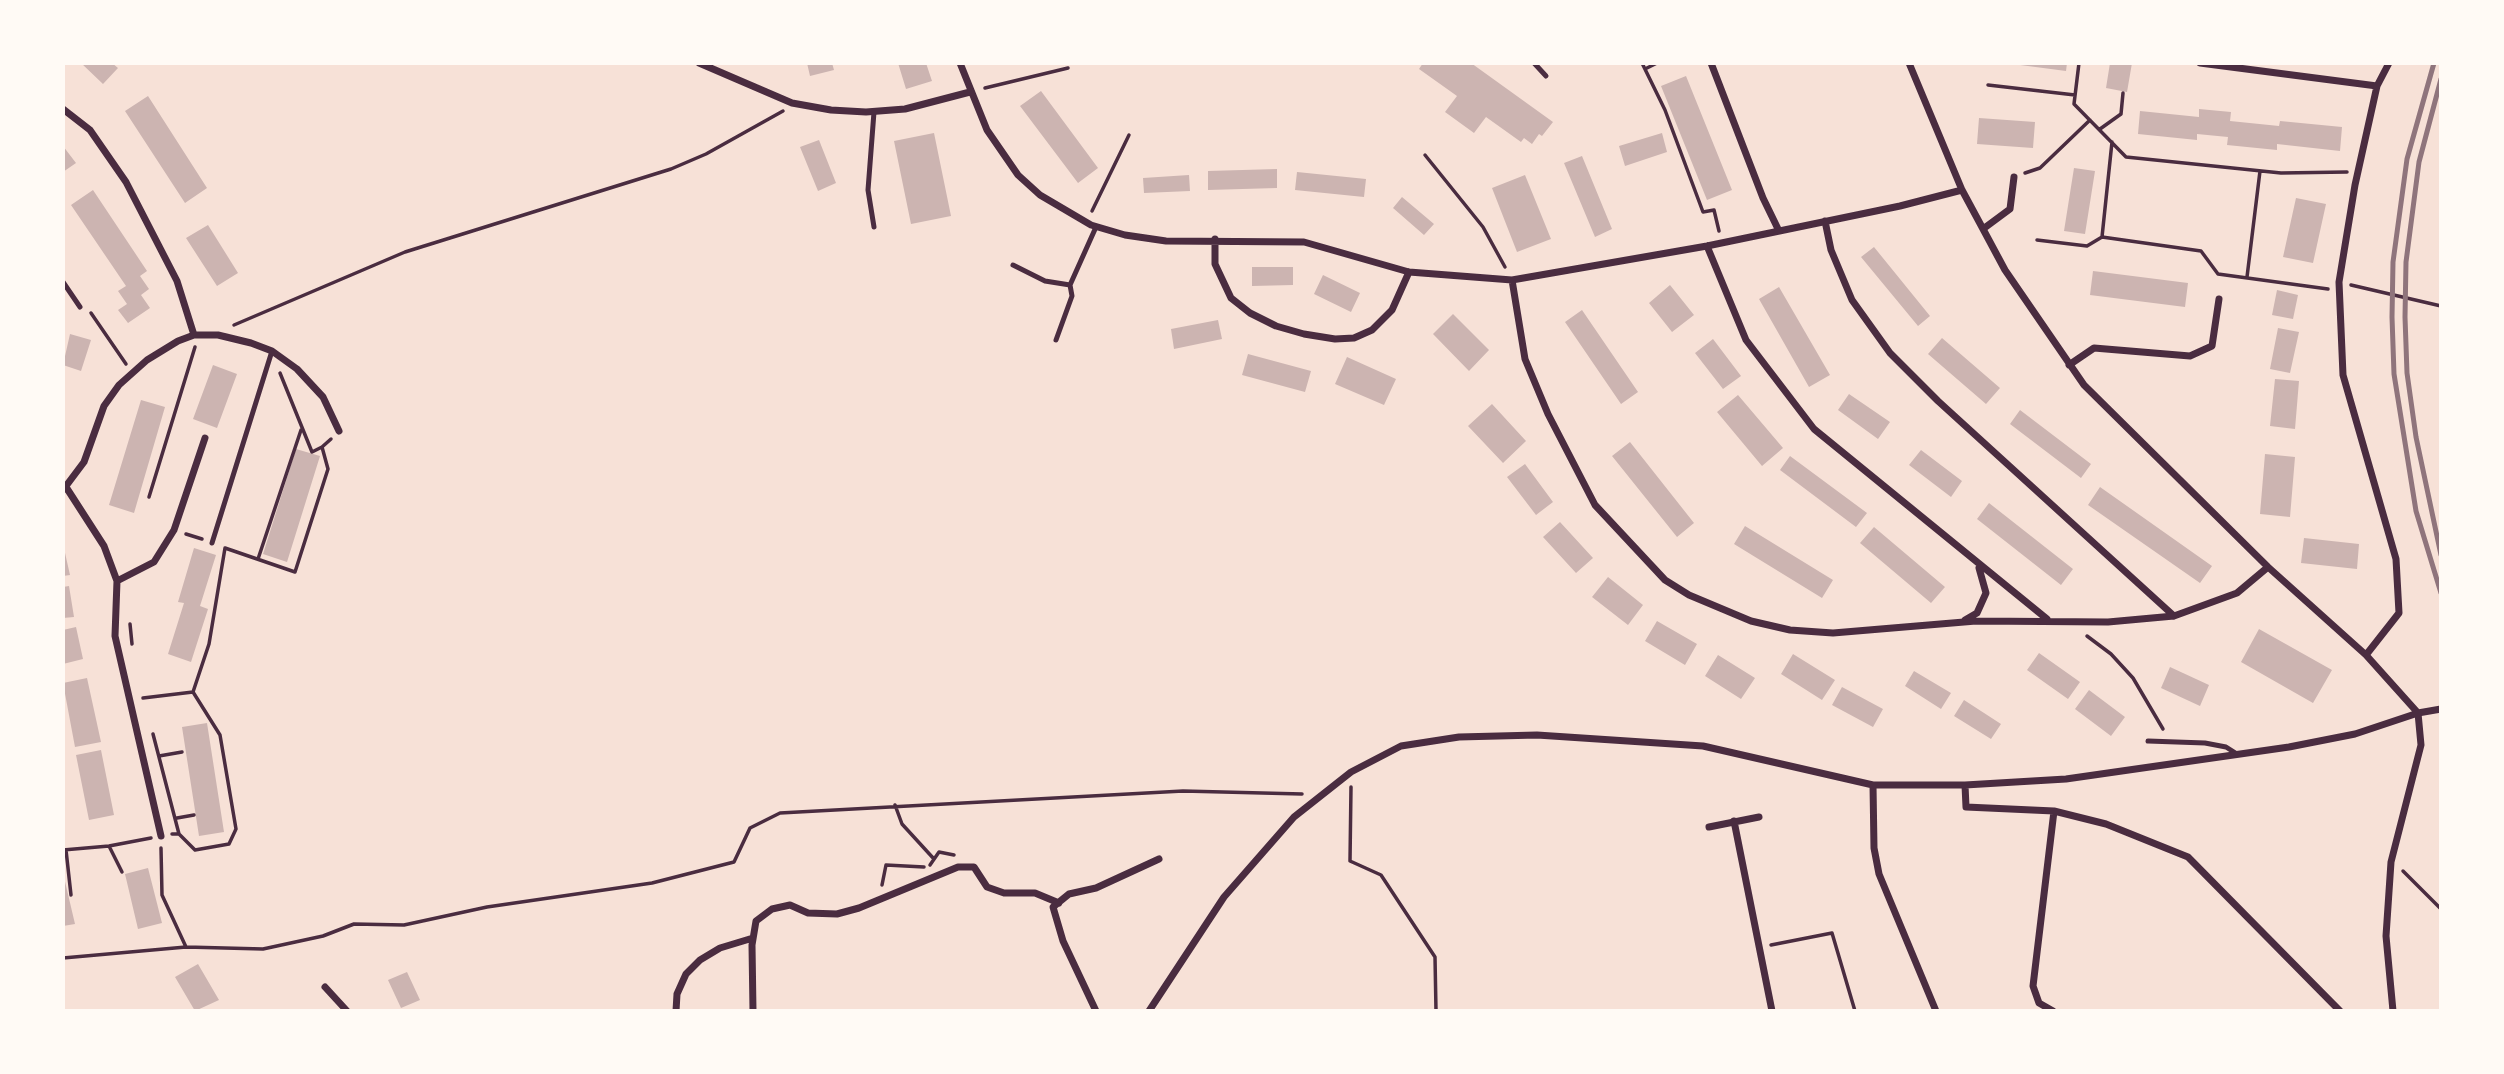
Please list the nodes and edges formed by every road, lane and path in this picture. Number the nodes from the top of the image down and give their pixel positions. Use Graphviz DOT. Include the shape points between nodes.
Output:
graph roads {
  1 [pos="699,63"];
  2 [pos="960,63"];
  3 [pos="1534,63"];
  4 [pos="1642,63"];
  5 [pos="1657,63"];
  6 [pos="1711,63"];
  7 [pos="1909,63"];
  8 [pos="2079,63"];
  9 [pos="2200,63"];
  10 [pos="2389,63"];
  11 [pos="1068,68"];
  12 [pos="1645,69"];
  13 [pos="1546,76"];
  14 [pos="1988,85"];
  15 [pos="2377,86"];
  16 [pos="970,92"];
  17 [pos="2123,93"];
  18 [pos="2075,95"];
  19 [pos="792,103"];
  20 [pos="63,109"];
  21 [pos="874,111"];
  22 [pos="2090,120"];
  23 [pos="2099,129"];
  24 [pos="1129,135"];
  25 [pos="2112,142"];
  26 [pos="1425,155"];
  27 [pos="2260,171"];
  28 [pos="2358,172"];
  29 [pos="2014,177"];
  30 [pos="1962,190"];
  31 [pos="1825,221"];
  32 [pos="1087,223"];
  33 [pos="1096,226"];
  34 [pos="874,227"];
  35 [pos="1983,229"];
  36 [pos="1779,230"];
  37 [pos="2102,237"];
  38 [pos="1214,239"];
  39 [pos="2037,240"];
  40 [pos="1721,243"];
  41 [pos="1707,246"];
  42 [pos="1013,265"];
  43 [pos="1409,272"];
  44 [pos="2247,277"];
  45 [pos="1512,280"];
  46 [pos="63,282"];
  47 [pos="1070,285"];
  48 [pos="2339,286"];
  49 [pos="2219,299"];
  50 [pos="2441,306"];
  51 [pos="80,307"];
  52 [pos="197,335"];
  53 [pos="218,335"];
  54 [pos="1056,340"];
  55 [pos="272,351"];
  56 [pos="2069,365"];
  57 [pos="132,372"];
  58 [pos="302,430"];
  59 [pos="339,431"];
  60 [pos="205,438"];
  61 [pos="322,447"];
  62 [pos="65,489"];
  63 [pos="149,498"];
  64 [pos="174,530"];
  65 [pos="212,543"];
  66 [pos="225,548"];
  67 [pos="258,559"];
  68 [pos="1978,565"];
  69 [pos="2267,567"];
  70 [pos="117,581"];
  71 [pos="2174,616"];
  72 [pos="2047,620"];
  73 [pos="2065,620"];
  74 [pos="1962,622"];
  75 [pos="2366,655"];
  76 [pos="193,692"];
  77 [pos="142,698"];
  78 [pos="2440,711"];
  79 [pos="2418,713"];
  80 [pos="2148,741"];
  81 [pos="2171,743"];
  82 [pos="182,752"];
  83 [pos="2237,754"];
  84 [pos="159,756"];
  85 [pos="1351,772"];
  86 [pos="1873,785"];
  87 [pos="1965,785"];
  88 [pos="1322,795"];
  89 [pos="895,805"];
  90 [pos="2054,811"];
  91 [pos="194,816"];
  92 [pos="1759,817"];
  93 [pos="177,818"];
  94 [pos="1734,821"];
  95 [pos="1709,827"];
  96 [pos="160,836"];
  97 [pos="109,846"];
  98 [pos="65,850"];
  99 [pos="934,859"];
  100 [pos="1159,859"];
  101 [pos="2391,862"];
  102 [pos="122,872"];
  103 [pos="71,895"];
  104 [pos="1059,903"];
  105 [pos="2441,909"];
  106 [pos="753,938"];
  107 [pos="186,947"];
  108 [pos="1758,947"];
  109 [pos="63,958"];
  110 [pos="324,987"];
  111 [pos="347,1011"];
  112 [pos="676,1011"];
  113 [pos="753,1011"];
  114 [pos="1096,1011"];
  115 [pos="1149,1011"];
  116 [pos="1436,1011"];
  117 [pos="1772,1011"];
  118 [pos="1855,1011"];
  119 [pos="1936,1011"];
  120 [pos="2053,1011"];
  121 [pos="2340,1011"];
  122 [pos="2393,1011"];
  1 -- 19 [label="street"];
  2 -- 16 [label="street"];
  3 -- 13 [label="lane"];
  4 -- 12 [label="path"];
  5 -- 12 [label="path"];
  6 -- 36 [label="street"];
  7 -- 30 [label="street"];
  8 -- 18 [label="path"];
  9 -- 15 [label="street"];
  10 -- 15 [label="street"];
  11 -- 16 [label="path"];
  12 -- 40 [label="path" via="1703,212 1714,210"];
  14 -- 18 [label="path"];
  15 -- 28 [label="street"];
  16 -- 21 [label="street" via="905,109"];
  16 -- 32 [label="street" via="986,130 1018,175"];
  17 -- 23 [label="path" via="2121,114"];
  18 -- 22 [label="path" via="2074,104"];
  19 -- 21 [label="street"];
  19 -- 53 [label="path" via="778,116 671,169 405,252 271,306"];
  20 -- 52 [label="street" via="90,130 126,182 177,281"];
  21 -- 34 [label="lane" via="868,190"];
  22 -- 23 [label="path"];
  22 -- 29 [label="path" via="2040,168"];
  23 -- 25 [label="path"];
  24 -- 32 [label="path"];
  25 -- 27 [label="path" via="2126,157"];
  25 -- 37 [label="path"];
  26 -- 45 [label="path" via="1483,227"];
  27 -- 28 [label="path"];
  27 -- 44 [label="path"];
  28 -- 48 [label="street"];
  29 -- 35 [label="street" via="2010,209"];
  30 -- 31 [label="street"];
  30 -- 35 [label="street"];
  31 -- 36 [label="street"];
  31 -- 71 [label="street" via="1831,250 1852,300 1889,354"];
  32 -- 33 [label="street"];
  33 -- 38 [label="street" via="1125,236 1166,241"];
  33 -- 47 [label="lane"];
  35 -- 56 [label="street"];
  36 -- 40 [label="street"];
  37 -- 39 [label="path" via="2087,246"];
  37 -- 44 [label="path" via="2201,251 2218,274"];
  38 -- 43 [label="street" via="1304,242"];
  38 -- 43 [label="street" via="1215,264 1231,298 1276,326 1304,334 1354,338 1372,330 1392,310"];
  40 -- 41 [label="street"];
  41 -- 45 [label="street"];
  41 -- 68 [label="street" via="1746,340 1814,429"];
  42 -- 47 [label="lane" via="1045,281"];
  43 -- 45 [label="street"];
  44 -- 48 [label="path"];
  45 -- 74 [label="street" via="1525,359 1548,414 1595,505 1665,580 1721,610 1790,630 1846,633"];
  46 -- 51 [label="lane"];
  47 -- 54 [label="lane" via="1072,296"];
  48 -- 50 [label="path"];
  48 -- 75 [label="street" via="2343,375 2396,559 2399,613"];
  49 -- 56 [label="street" via="2212,346 2190,356 2094,348"];
  51 -- 57 [label="path" via="88,310"];
  52 -- 53 [label="street"];
  52 -- 57 [label="street" via="178,341"];
  52 -- 63 [label="path"];
  53 -- 55 [label="street"];
  55 -- 58 [label="path"];
  55 -- 59 [label="street" via="323,397"];
  55 -- 65 [label="lane"];
  56 -- 69 [label="street" via="2148,451"];
  57 -- 62 [label="street" via="104,407 84,462"];
  58 -- 61 [label="path" via="312,452"];
  58 -- 67 [label="path"];
  59 -- 61 [label="path"];
  60 -- 64 [label="street"];
  61 -- 67 [label="path" via="328,468 295,572"];
  62 -- 70 [label="street" via="99,538"];
  64 -- 65 [label="path"];
  64 -- 70 [label="street" via="155,562"];
  65 -- 66 [label="path"];
  66 -- 67 [label="path"];
  66 -- 76 [label="path" via="209,644"];
  68 -- 72 [label="street"];
  68 -- 74 [label="street" via="1986,593 1977,612"];
  69 -- 71 [label="street" via="2237,593"];
  69 -- 75 [label="street"];
  70 -- 96 [label="street" via="115,636"];
  71 -- 73 [label="street" via="2108,622"];
  72 -- 73 [label="street"];
  72 -- 74 [label="street"];
  73 -- 81 [label="path" via="2111,654 2133,678"];
  75 -- 79 [label="street"];
  76 -- 77 [label="path"];
  76 -- 96 [label="path" via="220,736 236,829 229,844 195,850 178,834"];
  78 -- 79 [label="street"];
  79 -- 83 [label="street" via="2355,734"];
  79 -- 101 [label="street" via="2421,746"];
  80 -- 81 [label="lane"];
  81 -- 83 [label="lane" via="2205,743"];
  82 -- 84 [label="path"];
  83 -- 87 [label="street" via="2066,779"];
  85 -- 86 [label="street" via="1401,746 1459,737 1536,735 1703,747"];
  85 -- 88 [label="street"];
  85 -- 116 [label="path" via="1350,861 1381,875 1435,957"];
  86 -- 87 [label="street"];
  86 -- 119 [label="street" via="1874,848 1880,874"];
  87 -- 90 [label="street" via="1966,807"];
  88 -- 89 [label="path" via="1183,791"];
  88 -- 115 [label="street" via="1294,817 1224,897"];
  89 -- 99 [label="path" via="902,824"];
  89 -- 107 [label="path" via="780,813 750,828 734,862 652,883 487,907 404,925 354,924 263,949"];
  90 -- 120 [label="street" via="2033,986 2039,1003"];
  90 -- 121 [label="street" via="2106,824 2188,857"];
  91 -- 93 [label="path"];
  92 -- 94 [label="street"];
  94 -- 95 [label="street"];
  94 -- 108 [label="street"];
  96 -- 97 [label="path"];
  96 -- 107 [label="path" via="162,895"];
  97 -- 98 [label="path"];
  97 -- 102 [label="path"];
  98 -- 103 [label="path"];
  100 -- 104 [label="street" via="1096,888 1069,894"];
  101 -- 105 [label="path"];
  101 -- 122 [label="street" via="2386,936"];
  104 -- 106 [label="street" via="1035,894 987,887 974,867 958,867 836,914 808,913 790,905 772,909 756,921"];
  104 -- 114 [label="street" via="1053,907 1063,941"];
  106 -- 112 [label="street" via="700,960 686,974"];
  106 -- 113 [label="street"];
  107 -- 109 [label="path"];
  108 -- 117 [label="street"];
  108 -- 118 [label="path" via="1832,933"];
  110 -- 111 [label="street"];
}
